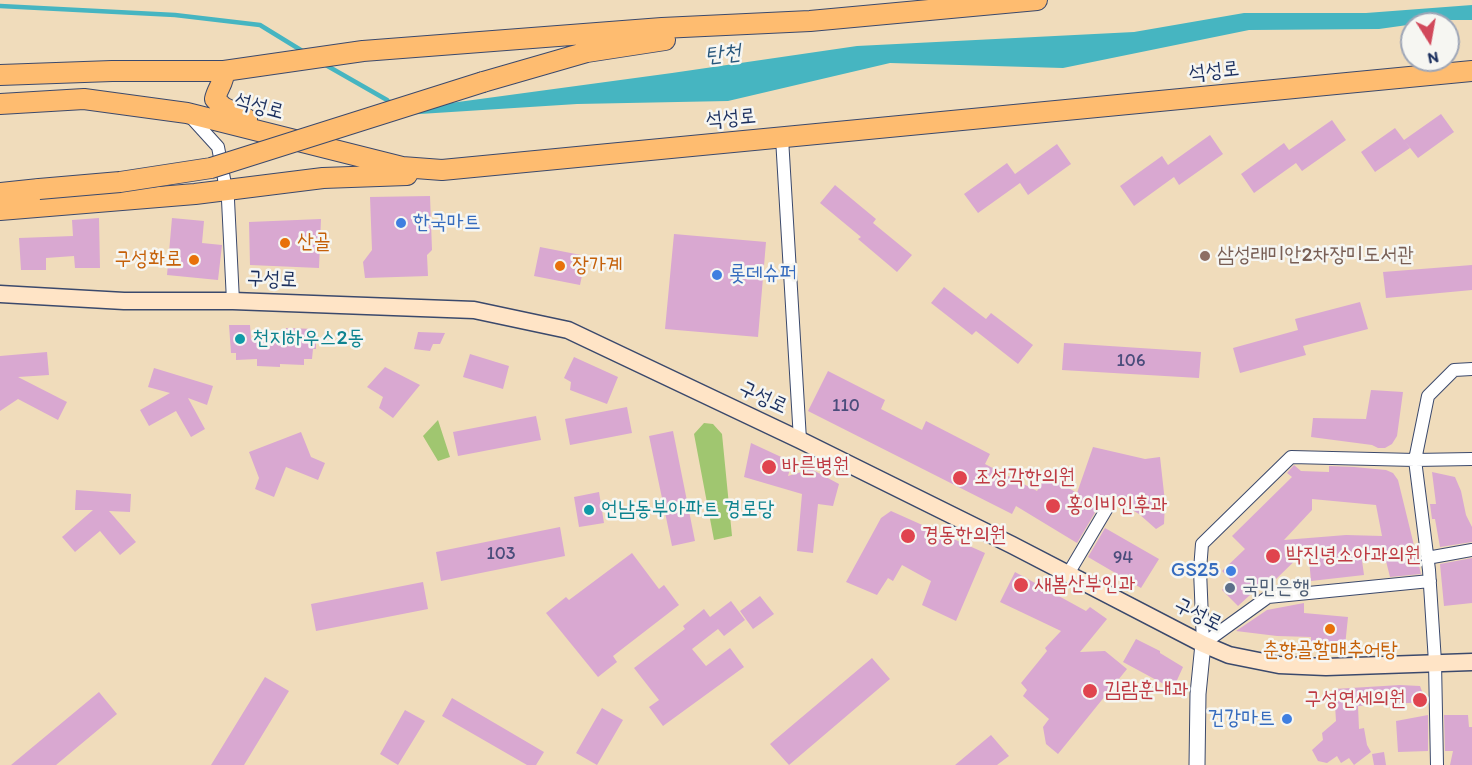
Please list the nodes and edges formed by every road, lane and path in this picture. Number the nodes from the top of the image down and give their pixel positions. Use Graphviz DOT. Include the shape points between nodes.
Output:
graph roads {
  1 [pos="1036,0"];
  2 [pos="810,21"];
  3 [pos="224,71"];
  4 [pos="1472,71"];
  5 [pos="0,75"];
  6 [pos="0,104"];
  7 [pos="187,112"];
  8 [pos="275,136"];
  9 [pos="782,138"];
  10 [pos="442,170"];
  11 [pos="226,190"];
  12 [pos="0,193"];
  13 [pos="0,210"];
  14 [pos="0,294"];
  15 [pos="233,301"];
  16 [pos="1472,369"];
  17 [pos="800,440"];
  18 [pos="1472,459"];
  19 [pos="1415,460"];
  20 [pos="1110,503"];
  21 [pos="1472,550"];
  22 [pos="1427,558"];
  23 [pos="1068,574"];
  24 [pos="1430,581"];
  25 [pos="1203,644"];
  26 [pos="1435,662"];
  27 [pos="1472,662"];
  28 [pos="1197,765"];
  29 [pos="1437,765"];
  1 -- 2 [label="highway, 석성로"];
  2 -- 3 [label="highway, 석성로" via="363,51"];
  2 -- 12 [label="highway, bridge" via="742,37 659,40 587,52 211,168 120,182"];
  3 -- 5 [label="highway, 석성로"];
  3 -- 8 [label="highway" via="225,78 215,99"];
  4 -- 9 [label="highway, 석성로"];
  6 -- 7 [label="highway, 석성로" via="84,99"];
  7 -- 8 [label="highway, 석성로"];
  7 -- 11 [label="street" via="218,147"];
  8 -- 10 [label="highway, 석성로" via="402,167"];
  9 -- 10 [label="highway, 석성로"];
  9 -- 17 [label="street"];
  10 -- 11 [label="highway" via="323,178"];
  11 -- 13 [label="highway"];
  11 -- 15 [label="street"];
  14 -- 15 [label="main road, 구성로" via="151,302"];
  15 -- 17 [label="main road, 구성로" via="474,310 568,330"];
  16 -- 19 [label="street" via="1455,370 1428,396"];
  17 -- 23 [label="main road, 구성로"];
  18 -- 19 [label="street"];
  19 -- 22 [label="street"];
  19 -- 25 [label="street" via="1291,457 1202,544"];
  20 -- 23 [label="street"];
  21 -- 22 [label="street"];
  22 -- 24 [label="street"];
  23 -- 25 [label="main road, 구성로"];
  24 -- 25 [label="street" via="1268,597"];
  24 -- 26 [label="street"];
  25 -- 26 [label="main road, 구성로" via="1238,657 1279,664 1326,667"];
  25 -- 28 [label="street"];
  26 -- 27 [label="main road, 구성로"];
  26 -- 29 [label="street"];
}
